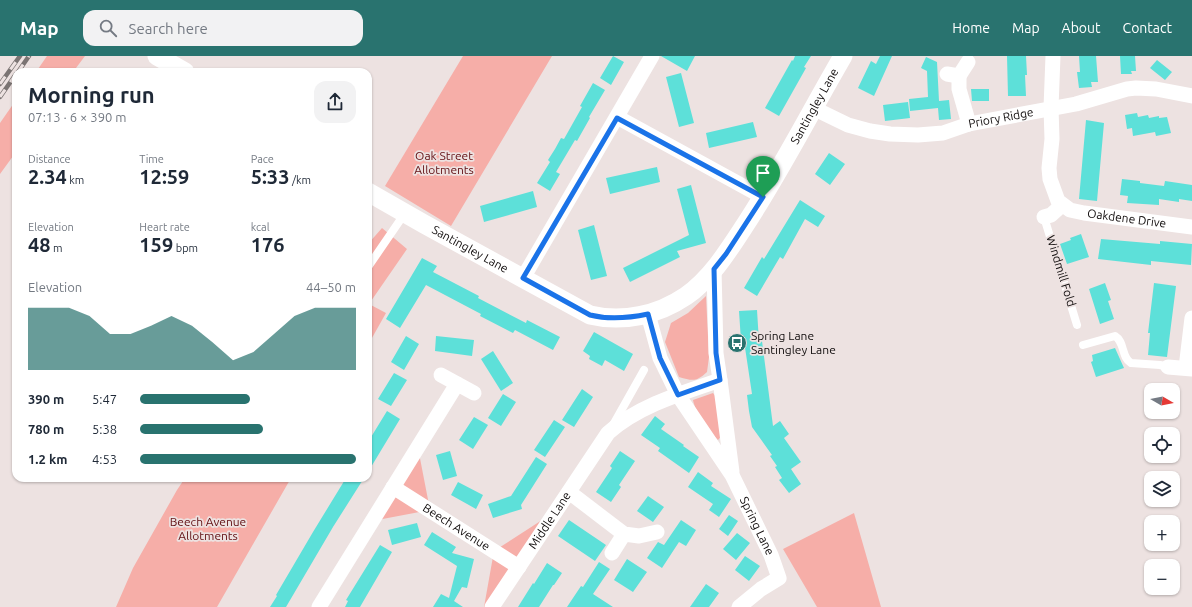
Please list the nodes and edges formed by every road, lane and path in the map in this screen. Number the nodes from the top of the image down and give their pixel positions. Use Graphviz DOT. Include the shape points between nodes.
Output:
graph roads {
  1 [pos="157,56"];
  2 [pos="652,56"];
  3 [pos="842,56"];
  4 [pos="1053,56"];
  5 [pos="968,62"];
  6 [pos="178,68"];
  7 [pos="1192,96"];
  8 [pos="813,108"];
  9 [pos="1051,108"];
  10 [pos="617,118"];
  11 [pos="969,124"];
  12 [pos="372,194"];
  13 [pos="763,197"];
  14 [pos="1062,204"];
  15 [pos="405,214"];
  16 [pos="1044,217"];
  17 [pos="1192,226"];
  18 [pos="372,261"];
  19 [pos="714,269"];
  20 [pos="523,278"];
  21 [pos="648,314"];
  22 [pos="1192,318"];
  23 [pos="1077,325"];
  24 [pos="1082,345"];
  25 [pos="1168,367"];
  26 [pos="1189,368"];
  27 [pos="644,370"];
  28 [pos="441,375"];
  29 [pos="720,380"];
  30 [pos="457,384"];
  31 [pos="474,393"];
  32 [pos="678,395"];
  33 [pos="608,433"];
  34 [pos="732,474"];
  35 [pos="393,487"];
  36 [pos="569,492"];
  37 [pos="657,532"];
  38 [pos="624,534"];
  39 [pos="612,553"];
  40 [pos="519,567"];
  41 [pos="319,607"];
  42 [pos="492,607"];
  43 [pos="739,607"];
  1 -- 6 [label="street"];
  2 -- 10 [label="street"];
  3 -- 8 [label="street, Santingley Lane"];
  4 -- 9 [label="street"];
  5 -- 11 [label="street" via="953,75"];
  7 -- 9 [label="street, Priory Ridge" via="1136,88 1118,91 1087,102"];
  8 -- 11 [label="street, Priory Ridge" via="848,125 890,134 918,136 943,133"];
  8 -- 13 [label="street, Santingley Lane"];
  9 -- 11 [label="street, Priory Ridge"];
  9 -- 14 [label="street" via="1050,179 1058,201"];
  10 -- 13 [label="street"];
  10 -- 20 [label="street"];
  12 -- 15 [label="street, Santingley Lane"];
  13 -- 19 [label="street, Santingley Lane"];
  14 -- 16 [label="street" via="1051,215"];
  14 -- 17 [label="street, Oakdene Drive" via="1070,210 1084,213"];
  15 -- 18 [label="lane"];
  15 -- 20 [label="street, Santingley Lane"];
  16 -- 23 [label="lane, Windmill Fold"];
  19 -- 21 [label="street, Santingley Lane" via="686,296"];
  19 -- 29 [label="street, Spring Lane" via="716,353"];
  20 -- 21 [label="street, Santingley Lane" via="590,315 616,318"];
  21 -- 32 [label="street, Spring Lane" via="660,358"];
  22 -- 26 [label="street"];
  24 -- 25 [label="lane" via="1115,336 1131,362"];
  25 -- 26 [label="street"];
  27 -- 33 [label="lane, Middle Lane"];
  28 -- 30 [label="street"];
  29 -- 32 [label="street"];
  29 -- 34 [label="street, Spring Lane"];
  30 -- 31 [label="street"];
  30 -- 35 [label="street"];
  32 -- 33 [label="street, Middle Lane" via="619,423"];
  32 -- 34 [label="street, Spring Lane"];
  33 -- 36 [label="street, Middle Lane"];
  34 -- 43 [label="street, Spring Lane" via="771,555 779,578"];
  35 -- 40 [label="street, Beech Avenue"];
  35 -- 41 [label="street"];
  36 -- 38 [label="street"];
  36 -- 40 [label="street, Middle Lane"];
  37 -- 38 [label="street" via="639,536"];
  38 -- 39 [label="street"];
  40 -- 42 [label="street, Middle Lane"];
}
